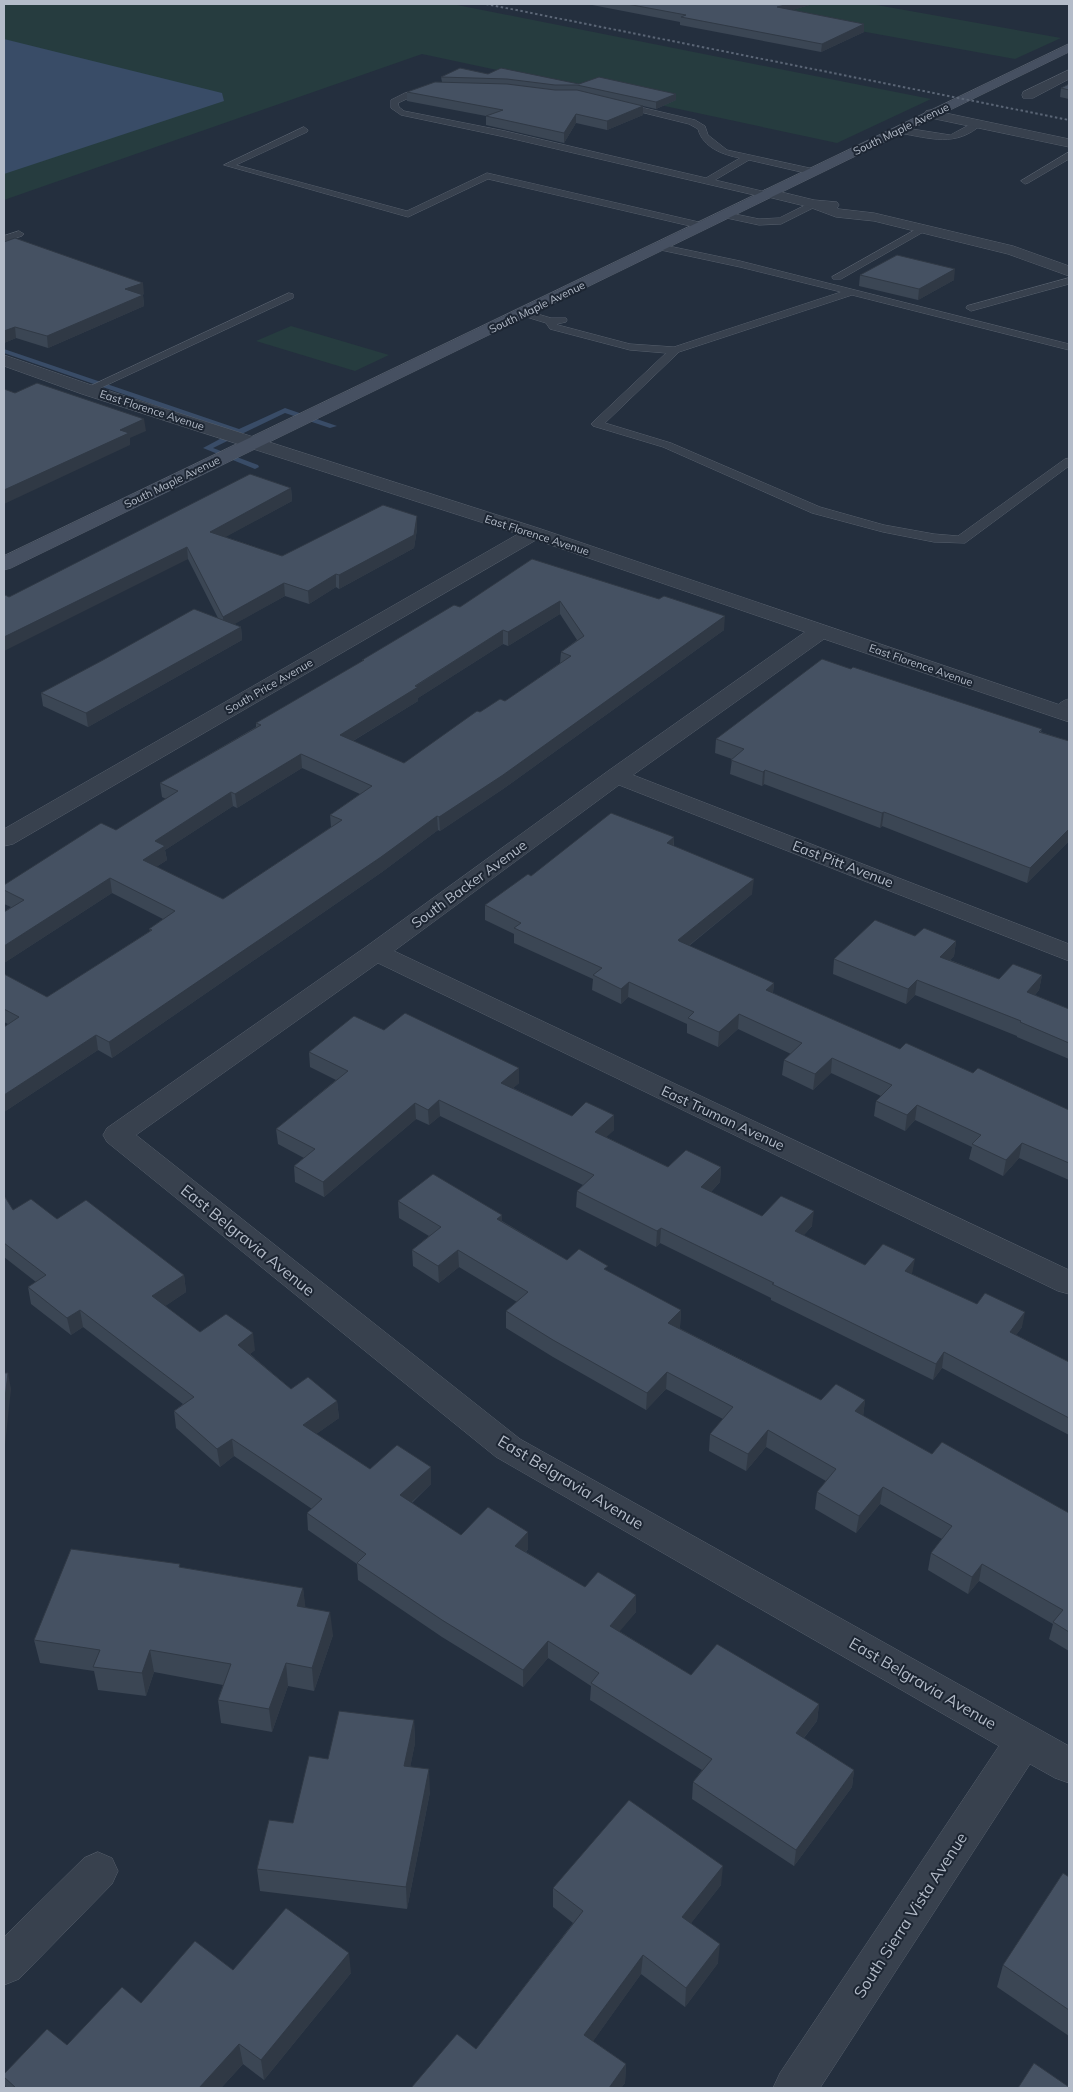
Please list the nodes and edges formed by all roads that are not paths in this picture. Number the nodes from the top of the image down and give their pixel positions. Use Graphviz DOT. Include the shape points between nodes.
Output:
graph roads {
  1 [pos="1069,48"];
  2 [pos="1068,75"];
  3 [pos="443,87"];
  4 [pos="1028,95"];
  5 [pos="614,103"];
  6 [pos="931,114"];
  7 [pos="978,124"];
  8 [pos="304,130"];
  9 [pos="899,130"];
  10 [pos="1069,143"];
  11 [pos="1069,155"];
  12 [pos="747,158"];
  13 [pos="814,172"];
  14 [pos="707,180"];
  15 [pos="1025,181"];
  16 [pos="768,194"];
  17 [pos="814,204"];
  18 [pos="725,215"];
  19 [pos="703,226"];
  20 [pos="922,229"];
  21 [pos="19,234"];
  22 [pos="4,239"];
  23 [pos="659,247"];
  24 [pos="1069,271"];
  25 [pos="837,277"];
  26 [pos="1069,281"];
  27 [pos="849,293"];
  28 [pos="289,296"];
  29 [pos="970,308"];
  30 [pos="524,314"];
  31 [pos="1069,347"];
  32 [pos="675,350"];
  33 [pos="4,360"];
  34 [pos="26,368"];
  35 [pos="4,377"];
  36 [pos="88,390"];
  37 [pos="253,442"];
  38 [pos="1069,461"];
  39 [pos="534,533"];
  40 [pos="4,564"];
  41 [pos="821,632"];
  42 [pos="1066,710"];
  43 [pos="616,776"];
  44 [pos="4,839"];
  45 [pos="376,952"];
  46 [pos="1069,953"];
  47 [pos="116,1135"];
  48 [pos="1069,1283"];
  49 [pos="1024,1741"];
  50 [pos="1069,1766"];
  51 [pos="98,1871"];
  52 [pos="4,1965"];
  53 [pos="795,2088"];
  1 -- 6 [label="main road, South Maple Avenue"];
  2 -- 4 [label="street"];
  3 -- 14 [label="lane" via="408,95 394,102 395,108 401,113"];
  5 -- 12 [label="lane" via="692,122 724,152"];
  6 -- 7 [label="street"];
  6 -- 9 [label="main road, South Maple Avenue"];
  7 -- 9 [label="lane" via="952,138"];
  7 -- 10 [label="street"];
  8 -- 19 [label="lane" via="228,166 408,214 487,176"];
  9 -- 13 [label="main road, South Maple Avenue"];
  11 -- 15 [label="lane"];
  12 -- 13 [label="lane"];
  12 -- 14 [label="lane"];
  13 -- 16 [label="main road, South Maple Avenue"];
  14 -- 16 [label="lane"];
  16 -- 17 [label="street"];
  16 -- 18 [label="main road, South Maple Avenue"];
  17 -- 18 [label="lane" via="781,221 759,222"];
  17 -- 20 [label="street" via="850,216 874,217"];
  18 -- 19 [label="main road, South Maple Avenue"];
  19 -- 23 [label="main road, South Maple Avenue"];
  20 -- 24 [label="street" via="1013,251"];
  20 -- 25 [label="lane"];
  21 -- 22 [label="lane"];
  23 -- 27 [label="lane" via="740,264"];
  23 -- 30 [label="main road, South Maple Avenue"];
  26 -- 29 [label="lane"];
  27 -- 31 [label="lane"];
  27 -- 32 [label="lane"];
  28 -- 36 [label="lane"];
  30 -- 32 [label="lane" via="550,321 554,327 630,347"];
  30 -- 37 [label="main road, South Maple Avenue"];
  32 -- 38 [label="lane" via="597,424 667,445 816,510 883,528 961,540"];
  33 -- 34 [label="street, East Florence Avenue"];
  34 -- 35 [label="street"];
  34 -- 36 [label="street, East Florence Avenue"];
  36 -- 37 [label="street, East Florence Avenue"];
  37 -- 39 [label="street, East Florence Avenue"];
  37 -- 40 [label="main road, South Maple Avenue"];
  39 -- 41 [label="street, East Florence Avenue"];
  39 -- 44 [label="street, South Price Avenue"];
  41 -- 42 [label="street, East Florence Avenue"];
  41 -- 43 [label="street, South Backer Avenue"];
  43 -- 45 [label="street, South Backer Avenue"];
  43 -- 46 [label="street, East Pitt Avenue"];
  45 -- 47 [label="street, South Backer Avenue"];
  45 -- 48 [label="street, East Truman Avenue"];
  47 -- 49 [label="street, East Belgravia Avenue" via="508,1448"];
  49 -- 50 [label="street, East Belgravia Avenue"];
  49 -- 53 [label="street, South Sierra Vista Avenue"];
  51 -- 52 [label="street"];
}
